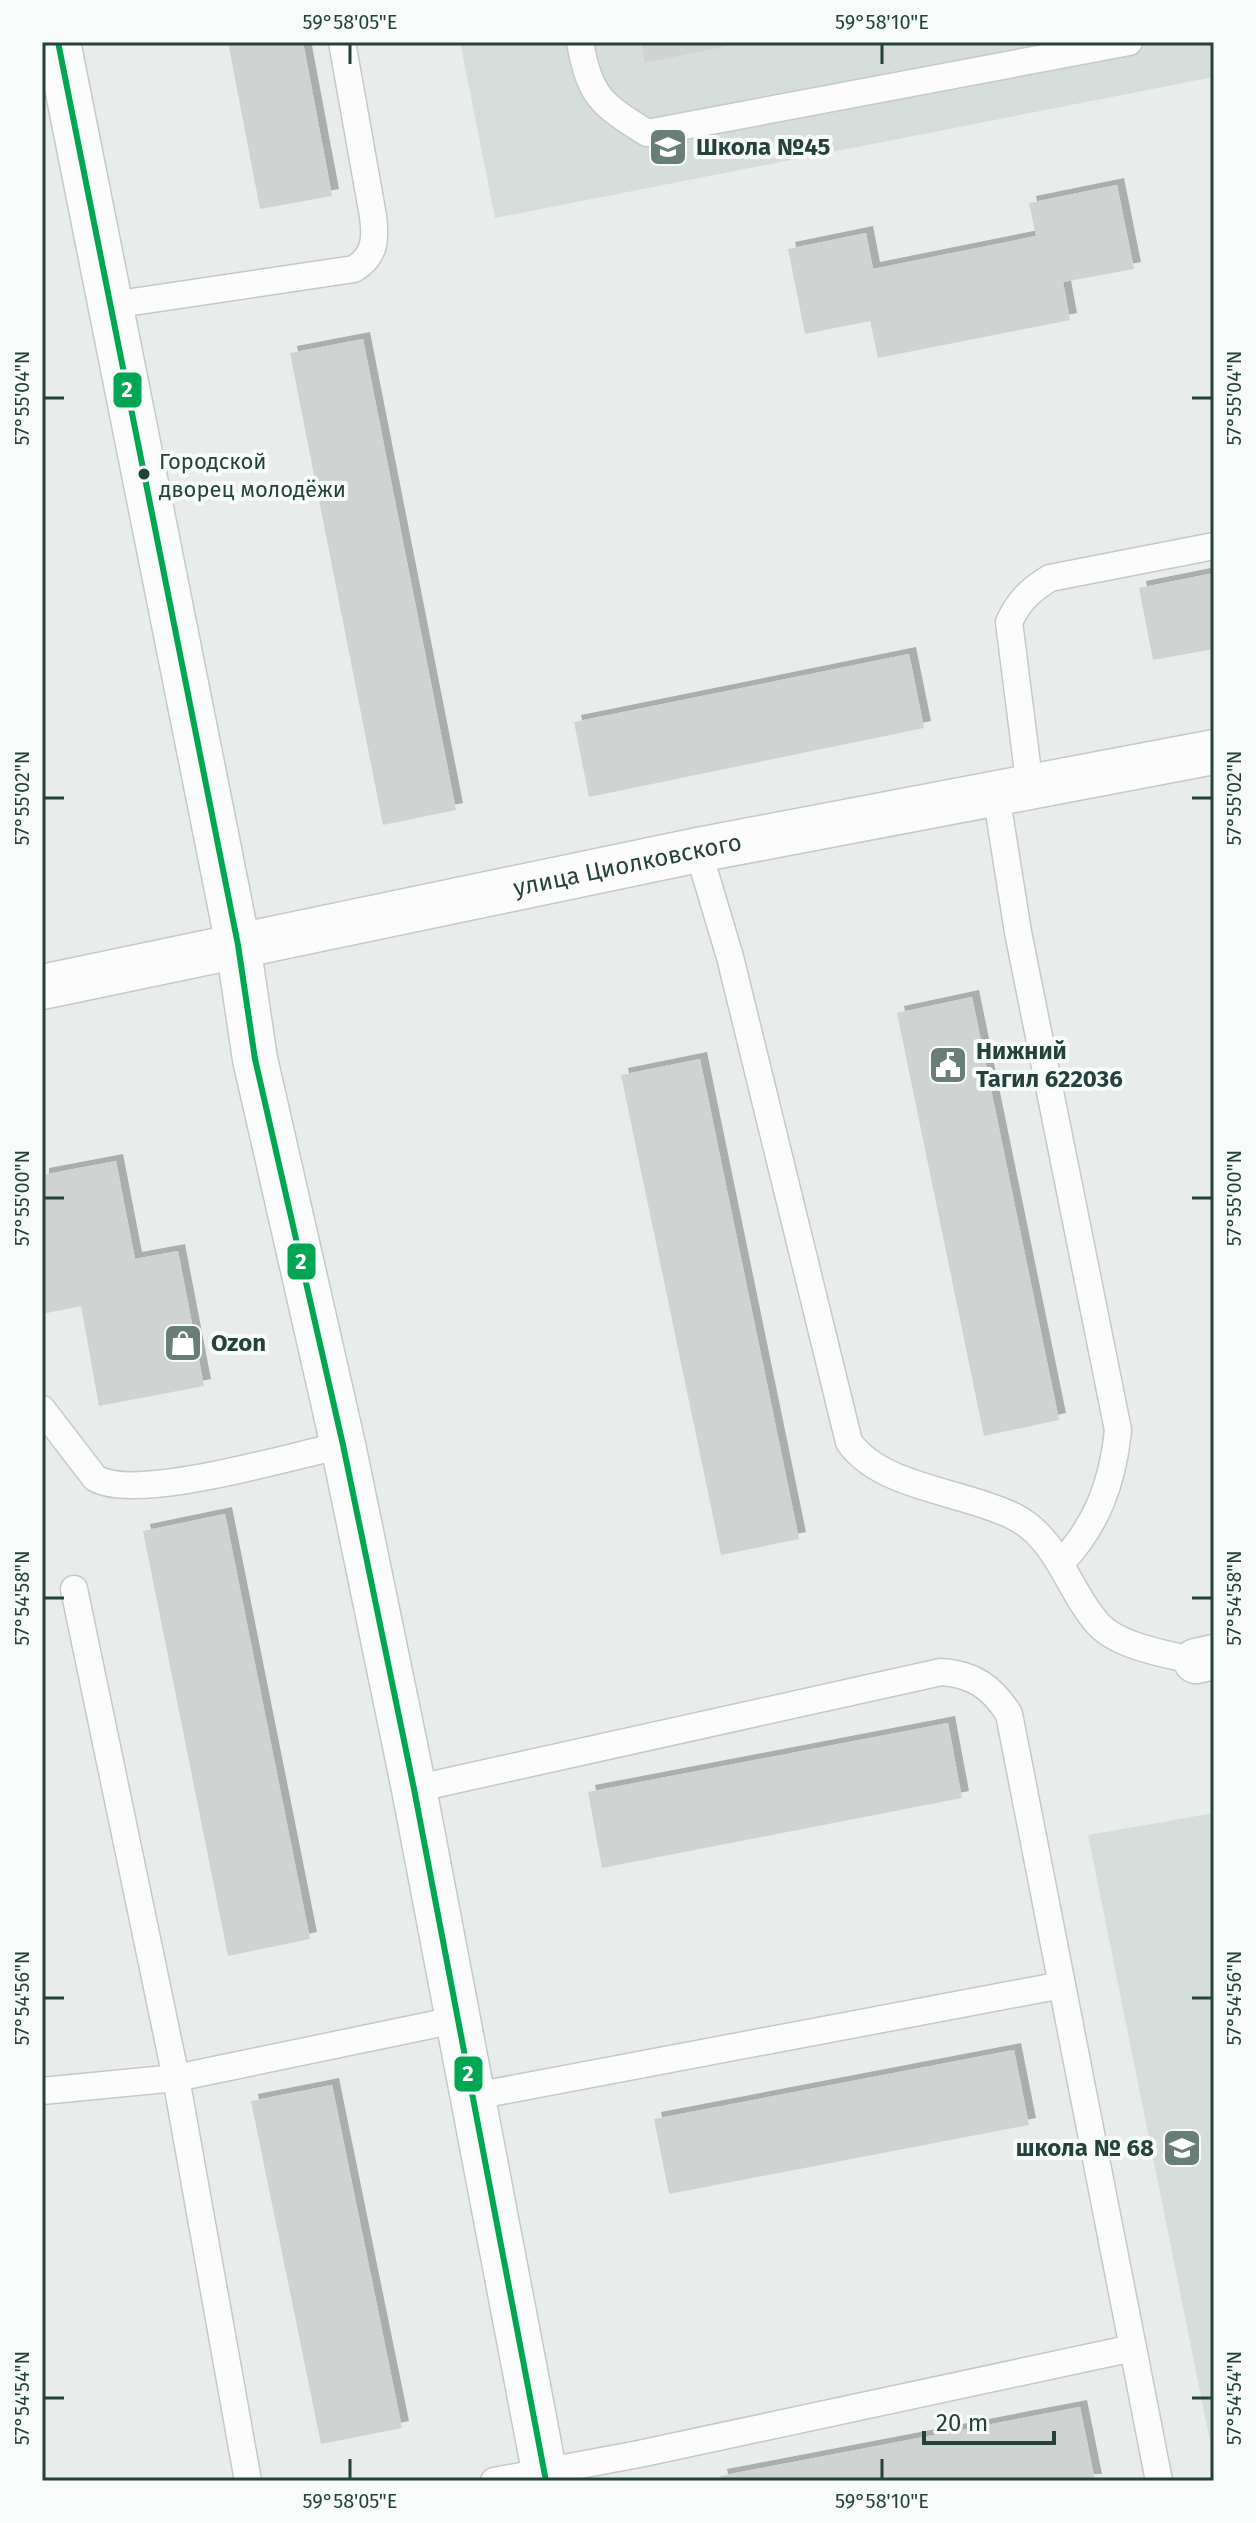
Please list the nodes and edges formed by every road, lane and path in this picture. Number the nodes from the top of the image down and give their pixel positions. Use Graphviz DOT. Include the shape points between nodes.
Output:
graph roads {
  1 [pos="58,42"];
  2 [pos="342,42"];
  3 [pos="580,42"];
  4 [pos="1129,42"];
  5 [pos="112,305"];
  6 [pos="1214,546"];
  7 [pos="1214,752"];
  8 [pos="1013,791"];
  9 [pos="698,850"];
  10 [pos="238,945"];
  11 [pos="42,987"];
  12 [pos="42,1409"];
  13 [pos="343,1445"];
  14 [pos="1061,1563"];
  15 [pos="74,1589"];
  16 [pos="1205,1659"];
  17 [pos="414,1789"];
  18 [pos="1062,1985"];
  19 [pos="460,2019"];
  20 [pos="176,2078"];
  21 [pos="42,2091"];
  22 [pos="475,2096"];
  23 [pos="1133,2348"];
  24 [pos="545,2477"];
  25 [pos="248,2481"];
  26 [pos="494,2481"];
  27 [pos="1159,2481"];
  1 -- 5 [label="main road"];
  2 -- 5 [label="lane" via="376,239 369,260 354,269"];
  3 -- 4 [label="lane" via="586,73 603,105 647,133"];
  5 -- 10 [label="main road"];
  6 -- 8 [label="lane" via="1050,578 1018,604 1009,622"];
  7 -- 8 [label="main road, улица Циолковского"];
  8 -- 9 [label="main road, улица Циолковского"];
  8 -- 14 [label="lane" via="1018,932 1118,1430 1114,1466 1101,1505 1083,1539"];
  9 -- 10 [label="main road, улица Циолковского"];
  9 -- 14 [label="lane" via="730,957 849,1442 861,1459 883,1471 1014,1516 1044,1538"];
  10 -- 11 [label="main road, улица Циолковского"];
  10 -- 13 [label="main road" via="255,1059"];
  12 -- 13 [label="lane" via="95,1478 107,1485 178,1482"];
  13 -- 17 [label="main road"];
  14 -- 16 [label="lane" via="1100,1626 1140,1648"];
  15 -- 20 [label="lane"];
  17 -- 18 [label="lane" via="941,1672 962,1674 996,1694 1009,1714"];
  17 -- 19 [label="main road"];
  18 -- 22 [label="lane"];
  18 -- 23 [label="lane"];
  19 -- 20 [label="lane"];
  19 -- 22 [label="main road"];
  20 -- 21 [label="lane"];
  20 -- 25 [label="lane"];
  22 -- 24 [label="main road"];
  23 -- 24 [label="lane"];
  23 -- 27 [label="lane"];
  24 -- 26 [label="lane"];
}
